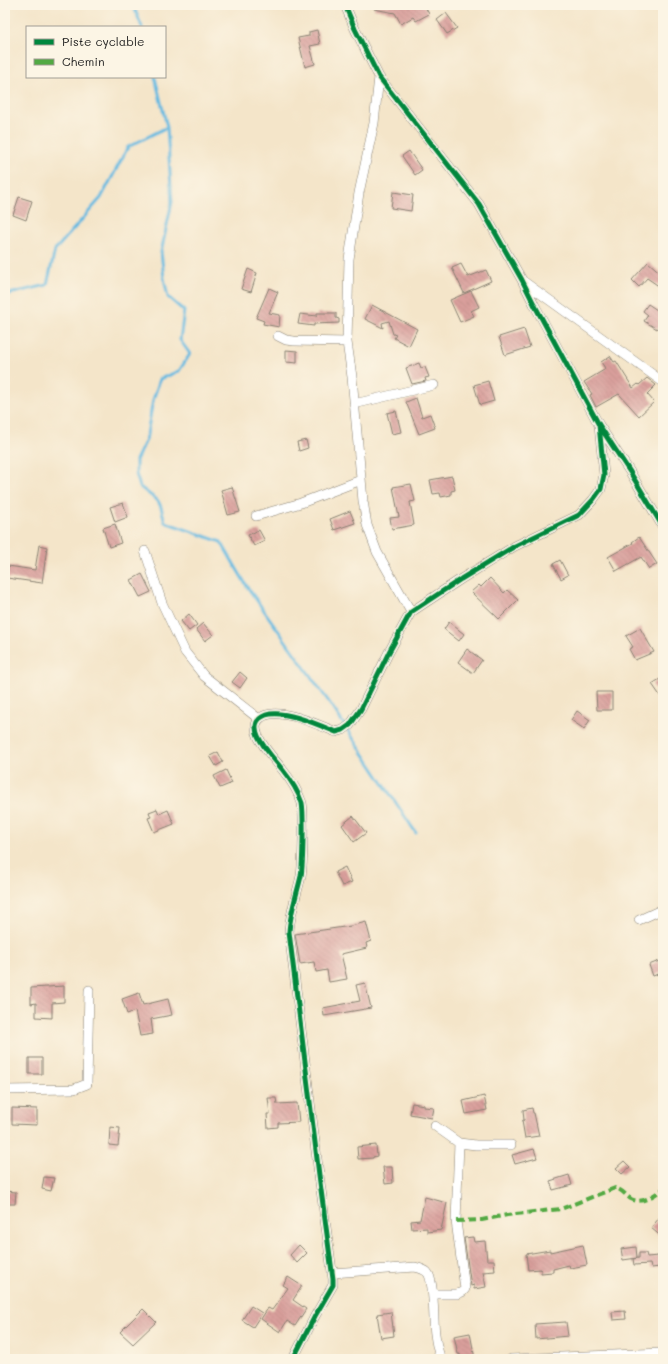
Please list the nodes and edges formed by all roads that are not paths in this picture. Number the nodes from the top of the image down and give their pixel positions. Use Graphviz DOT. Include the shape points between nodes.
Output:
graph roads {
  1 [pos="345,5"];
  2 [pos="379,78"];
  3 [pos="522,280"];
  4 [pos="278,336"];
  5 [pos="347,342"];
  6 [pos="663,382"];
  7 [pos="434,385"];
  8 [pos="354,404"];
  9 [pos="598,424"];
  10 [pos="361,480"];
  11 [pos="256,516"];
  12 [pos="663,527"];
  13 [pos="144,551"];
  14 [pos="411,612"];
  15 [pos="259,719"];
  16 [pos="663,909"];
  17 [pos="639,920"];
  18 [pos="89,990"];
  19 [pos="5,1090"];
  20 [pos="435,1126"];
  21 [pos="459,1143"];
  22 [pos="512,1145"];
  23 [pos="332,1273"];
  24 [pos="433,1294"];
  25 [pos="663,1353"];
  26 [pos="293,1359"];
  27 [pos="441,1359"];
  28 [pos="511,1359"];
  1 -- 2 [label="street"];
  2 -- 3 [label="street" via="479,204"];
  2 -- 5 [label="street" via="374,123 359,193 349,260"];
  3 -- 6 [label="street"];
  3 -- 9 [label="street"];
  4 -- 5 [label="street" via="294,341"];
  5 -- 8 [label="street"];
  7 -- 8 [label="street"];
  8 -- 10 [label="street"];
  9 -- 12 [label="street"];
  9 -- 14 [label="street" via="604,475 601,489 579,515 515,546"];
  10 -- 11 [label="street" via="301,503"];
  10 -- 14 [label="street" via="367,525 378,552"];
  13 -- 15 [label="street" via="162,603 185,652 204,676"];
  14 -- 15 [label="street" via="361,709 350,725 343,730 336,732 282,714 272,714"];
  15 -- 23 [label="street" via="256,730 259,739 294,786 302,803 302,873 289,932"];
  16 -- 17 [label="street"];
  18 -- 19 [label="street" via="87,1084 74,1090"];
  20 -- 21 [label="street"];
  21 -- 22 [label="street" via="476,1146"];
  21 -- 24 [label="street" via="456,1222 465,1289 457,1294"];
  23 -- 24 [label="street" via="421,1269 427,1272 430,1278"];
  23 -- 26 [label="street" via="333,1285"];
  24 -- 27 [label="street" via="435,1336"];
  25 -- 28 [label="street"];
}
